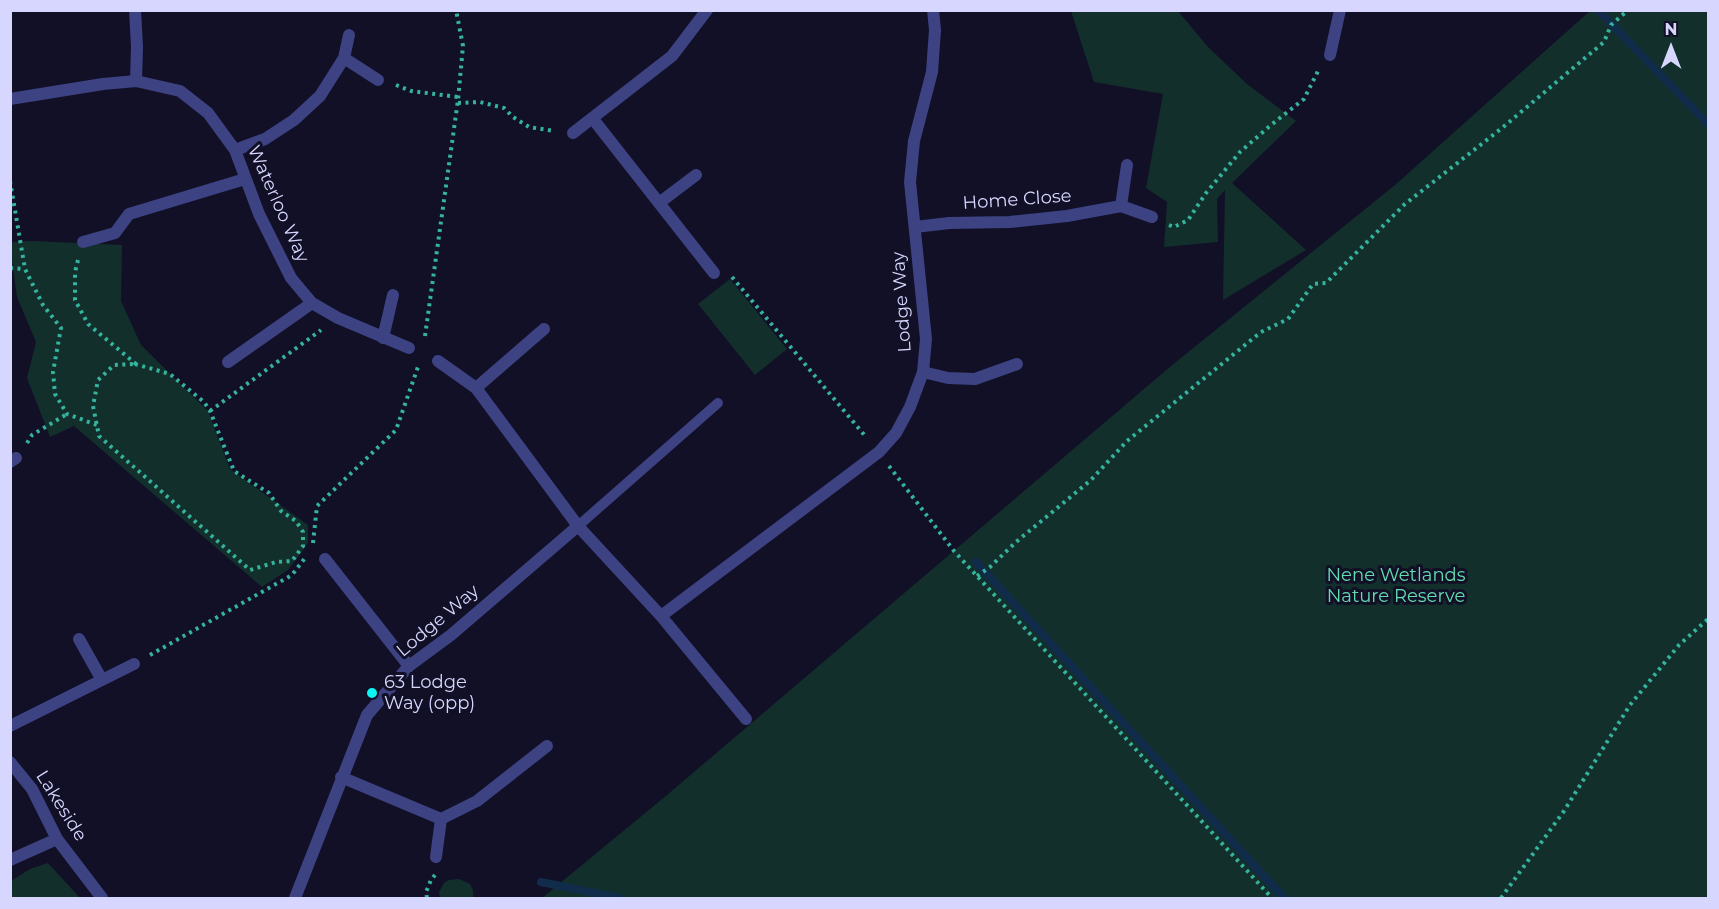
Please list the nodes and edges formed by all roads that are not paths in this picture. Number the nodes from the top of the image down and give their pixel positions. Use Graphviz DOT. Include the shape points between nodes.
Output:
graph roads {
  1 [pos="135,10"];
  2 [pos="707,10"];
  3 [pos="933,10"];
  4 [pos="1340,10"];
  5 [pos="349,35"];
  6 [pos="1330,55"];
  7 [pos="344,58"];
  8 [pos="378,80"];
  9 [pos="136,81"];
  10 [pos="10,99"];
  11 [pos="592,119"];
  12 [pos="573,133"];
  13 [pos="235,150"];
  14 [pos="1127,165"];
  15 [pos="696,174"];
  16 [pos="245,179"];
  17 [pos="659,203"];
  18 [pos="1120,206"];
  19 [pos="1152,217"];
  20 [pos="915,227"];
  21 [pos="83,242"];
  22 [pos="714,273"];
  23 [pos="393,295"];
  24 [pos="312,303"];
  25 [pos="544,329"];
  26 [pos="383,338"];
  27 [pos="409,348"];
  28 [pos="438,361"];
  29 [pos="228,362"];
  30 [pos="1017,364"];
  31 [pos="923,372"];
  32 [pos="476,388"];
  33 [pos="718,403"];
  34 [pos="578,526"];
  35 [pos="325,559"];
  36 [pos="661,616"];
  37 [pos="78,639"];
  38 [pos="134,664"];
  39 [pos="410,666"];
  40 [pos="102,680"];
  41 [pos="746,719"];
  42 [pos="10,726"];
  43 [pos="547,746"];
  44 [pos="10,762"];
  45 [pos="341,777"];
  46 [pos="441,819"];
  47 [pos="57,839"];
  48 [pos="436,857"];
  49 [pos="10,860"];
  50 [pos="102,898"];
  51 [pos="295,898"];
  1 -- 9 [label="street"];
  2 -- 11 [label="street" via="672,56"];
  3 -- 20 [label="street, Lodge Way" via="932,72 914,141 910,182"];
  4 -- 6 [label="street"];
  5 -- 7 [label="street"];
  7 -- 8 [label="street"];
  7 -- 13 [label="street" via="320,96 294,120 265,139"];
  9 -- 10 [label="street, Waterloo Way"];
  9 -- 13 [label="street, Waterloo Way" via="180,90 208,113"];
  11 -- 12 [label="street"];
  11 -- 17 [label="street"];
  13 -- 16 [label="street, Waterloo Way"];
  14 -- 18 [label="street"];
  15 -- 17 [label="street"];
  16 -- 21 [label="street" via="129,214 115,233"];
  16 -- 24 [label="street, Waterloo Way" via="291,278"];
  17 -- 22 [label="street"];
  18 -- 19 [label="street, Home Close"];
  18 -- 20 [label="street, Home Close" via="1032,219"];
  20 -- 31 [label="street, Lodge Way" via="926,339"];
  23 -- 26 [label="street"];
  24 -- 26 [label="street, Waterloo Way"];
  24 -- 29 [label="street"];
  25 -- 32 [label="street"];
  26 -- 27 [label="street, Waterloo Way"];
  28 -- 32 [label="street"];
  30 -- 31 [label="street" via="975,379"];
  31 -- 36 [label="street, Lodge Way" via="896,433 879,452"];
  32 -- 34 [label="street"];
  33 -- 34 [label="lane"];
  34 -- 36 [label="street"];
  34 -- 39 [label="street, Lodge Way"];
  35 -- 39 [label="street"];
  36 -- 41 [label="street"];
  37 -- 40 [label="street"];
  38 -- 40 [label="street"];
  39 -- 45 [label="street, Lodge Way" via="367,715"];
  40 -- 42 [label="street"];
  43 -- 46 [label="street" via="477,801"];
  44 -- 47 [label="street, Lakeside" via="32,789"];
  45 -- 46 [label="street"];
  45 -- 51 [label="street, Lodge Way"];
  46 -- 48 [label="street"];
  47 -- 49 [label="street"];
  47 -- 50 [label="street, Lakeside"];
}
